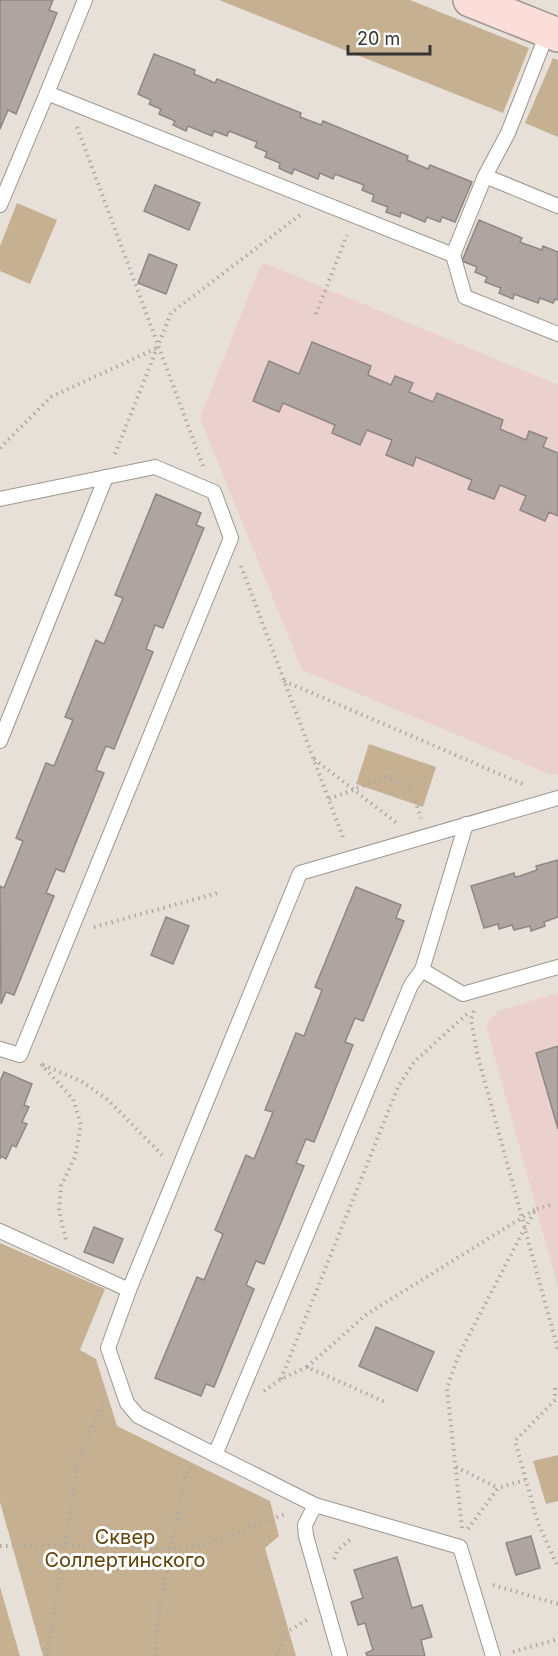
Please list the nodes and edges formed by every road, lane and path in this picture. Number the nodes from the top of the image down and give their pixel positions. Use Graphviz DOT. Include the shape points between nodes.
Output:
graph roads {
  1 [pos="85,0"];
  2 [pos="470,0"];
  3 [pos="553,33"];
  4 [pos="47,93"];
  5 [pos="67,102"];
  6 [pos="485,176"];
  7 [pos="317,202"];
  8 [pos="0,205"];
  9 [pos="558,206"];
  10 [pos="354,217"];
  11 [pos="453,255"];
  12 [pos="316,314"];
  13 [pos="558,334"];
  14 [pos="157,348"];
  15 [pos="0,448"];
  16 [pos="106,477"];
  17 [pos="214,492"];
  18 [pos="0,499"];
  19 [pos="231,538"];
  20 [pos="284,681"];
  21 [pos="0,741"];
  22 [pos="313,758"];
  23 [pos="354,789"];
  24 [pos="557,798"];
  25 [pos="329,799"];
  26 [pos="466,824"];
  27 [pos="423,837"];
  28 [pos="351,858"];
  29 [pos="221,892"];
  30 [pos="69,934"];
  31 [pos="558,967"];
  32 [pos="422,970"];
  33 [pos="0,1049"];
  34 [pos="20,1055"];
  35 [pos="41,1064"];
  36 [pos="178,1171"];
  37 [pos="551,1205"];
  38 [pos="537,1209"];
  39 [pos="522,1218"];
  40 [pos="525,1228"];
  41 [pos="0,1231"];
  42 [pos="70,1263"];
  43 [pos="129,1290"];
  44 [pos="558,1350"];
  45 [pos="307,1367"];
  46 [pos="117,1376"];
  47 [pos="281,1379"];
  48 [pos="555,1388"];
  49 [pos="385,1401"];
  50 [pos="232,1413"];
  51 [pos="201,1448"];
  52 [pos="215,1455"];
  53 [pos="456,1467"];
  54 [pos="525,1480"];
  55 [pos="498,1488"];
  56 [pos="315,1505"];
  57 [pos="360,1535"];
  58 [pos="65,1545"];
  59 [pos="0,1546"];
  60 [pos="172,1549"];
  61 [pos="558,1567"];
  62 [pos="331,1568"];
  63 [pos="469,1578"];
  64 [pos="558,1604"];
  65 [pos="326,1608"];
  66 [pos="558,1639"];
  67 [pos="508,1653"];
  68 [pos="47,1656"];
  69 [pos="155,1656"];
  70 [pos="276,1656"];
  71 [pos="340,1656"];
  72 [pos="492,1656"];
  1 -- 4 [label="lane"];
  2 -- 3 [label="main road"];
  3 -- 6 [label="lane"];
  4 -- 5 [label="lane"];
  4 -- 8 [label="lane"];
  5 -- 7 [label="lane"];
  5 -- 14 [label="path"];
  6 -- 9 [label="lane"];
  6 -- 11 [label="lane"];
  7 -- 10 [label="lane"];
  7 -- 14 [label="path" via="171,313"];
  10 -- 11 [label="lane"];
  10 -- 12 [label="path"];
  11 -- 13 [label="lane" via="465,297"];
  14 -- 15 [label="path" via="51,397"];
  14 -- 16 [label="path"];
  14 -- 17 [label="path"];
  16 -- 17 [label="lane" via="155,467"];
  16 -- 18 [label="lane"];
  16 -- 21 [label="lane"];
  17 -- 19 [label="lane"];
  19 -- 20 [label="path"];
  19 -- 30 [label="lane"];
  20 -- 22 [label="path"];
  20 -- 24 [label="path"];
  22 -- 23 [label="path"];
  22 -- 25 [label="path"];
  23 -- 25 [label="path"];
  23 -- 27 [label="path"];
  23 -- 27 [label="path" via="386,777 410,786"];
  24 -- 26 [label="lane"];
  25 -- 28 [label="path"];
  26 -- 27 [label="lane"];
  26 -- 32 [label="lane"];
  27 -- 28 [label="lane"];
  28 -- 36 [label="lane" via="300,873"];
  29 -- 30 [label="path"];
  30 -- 34 [label="lane"];
  31 -- 32 [label="lane" via="463,994"];
  32 -- 50 [label="lane" via="411,985"];
  33 -- 34 [label="lane"];
  34 -- 35 [label="path"];
  35 -- 36 [label="path" via="81,1081 108,1101"];
  35 -- 42 [label="path" via="73,1099 81,1125 60,1203"];
  36 -- 43 [label="lane"];
  37 -- 38 [label="path"];
  38 -- 39 [label="path"];
  38 -- 40 [label="path"];
  39 -- 40 [label="path"];
  39 -- 45 [label="path" via="367,1314"];
  39 -- 47 [label="path" via="477,1053 471,1019 476,1005 414,1062 398,1087"];
  40 -- 44 [label="path"];
  40 -- 53 [label="path" via="459,1354 447,1388"];
  41 -- 42 [label="lane"];
  42 -- 43 [label="lane"];
  43 -- 46 [label="lane" via="108,1348"];
  45 -- 47 [label="path"];
  45 -- 49 [label="path"];
  46 -- 51 [label="lane" via="127,1403 138,1416"];
  46 -- 58 [label="path" via="78,1462"];
  47 -- 50 [label="path"];
  48 -- 54 [label="path" via="555,1400 515,1441"];
  50 -- 52 [label="lane"];
  51 -- 52 [label="lane"];
  51 -- 60 [label="path" via="184,1479"];
  52 -- 56 [label="lane"];
  53 -- 55 [label="path"];
  53 -- 55 [label="path" via="463,1532 473,1525"];
  54 -- 55 [label="path"];
  54 -- 61 [label="path" via="538,1523"];
  56 -- 60 [label="path" via="208,1544"];
  56 -- 63 [label="lane" via="460,1547"];
  56 -- 65 [label="lane" via="305,1525"];
  57 -- 62 [label="path" via="337,1551"];
  58 -- 59 [label="path"];
  58 -- 60 [label="path"];
  58 -- 68 [label="path"];
  60 -- 69 [label="path" via="158,1617"];
  63 -- 64 [label="path"];
  63 -- 72 [label="lane"];
  65 -- 70 [label="path" via="287,1632"];
  65 -- 71 [label="lane"];
  66 -- 67 [label="path"];
}
